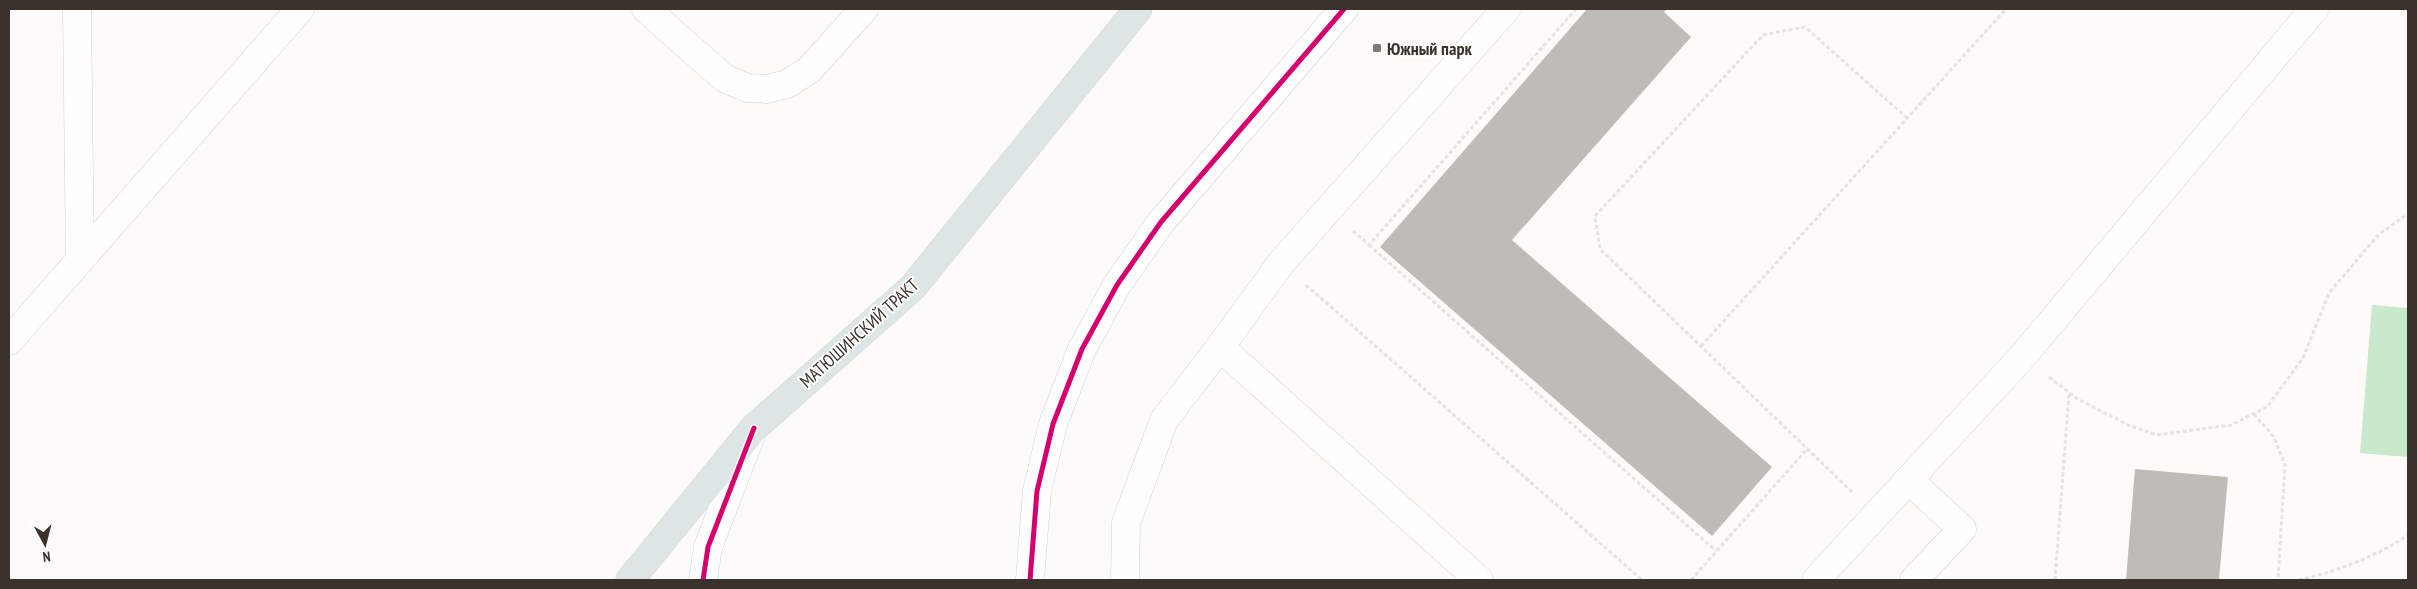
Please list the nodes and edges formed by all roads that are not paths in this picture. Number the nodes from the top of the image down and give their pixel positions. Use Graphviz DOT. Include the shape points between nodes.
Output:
graph roads {
  1 [pos="77,9"];
  2 [pos="300,9"];
  3 [pos="646,9"];
  4 [pos="864,9"];
  5 [pos="1138,9"];
  6 [pos="1344,9"];
  7 [pos="1506,9"];
  8 [pos="2314,9"];
  9 [pos="80,260"];
  10 [pos="9,341"];
  11 [pos="1220,347"];
  12 [pos="754,428"];
  13 [pos="1909,480"];
  14 [pos="630,580"];
  15 [pos="703,580"];
  16 [pos="1030,580"];
  17 [pos="1125,580"];
  18 [pos="1479,580"];
  19 [pos="1816,580"];
  20 [pos="1914,580"];
  1 -- 9 [label="street"];
  2 -- 9 [label="street"];
  3 -- 4 [label="street" via="724,78 747,88 767,89 787,84 809,70"];
  5 -- 12 [label="main road, МАТЮШИНСКИЙ ТРАКТ" via="913,287"];
  6 -- 16 [label="street" via="1161,222 1099,317 1082,349 1053,424 1037,492"];
  7 -- 11 [label="street" via="1281,263"];
  8 -- 13 [label="street" via="2022,357"];
  9 -- 10 [label="street"];
  11 -- 17 [label="street" via="1164,420 1126,523"];
  11 -- 18 [label="street"];
  12 -- 14 [label="main road, МАТЮШИНСКИЙ ТРАКТ"];
  12 -- 15 [label="street" via="708,547"];
  13 -- 19 [label="street"];
  13 -- 20 [label="street" via="1962,529"];
}
